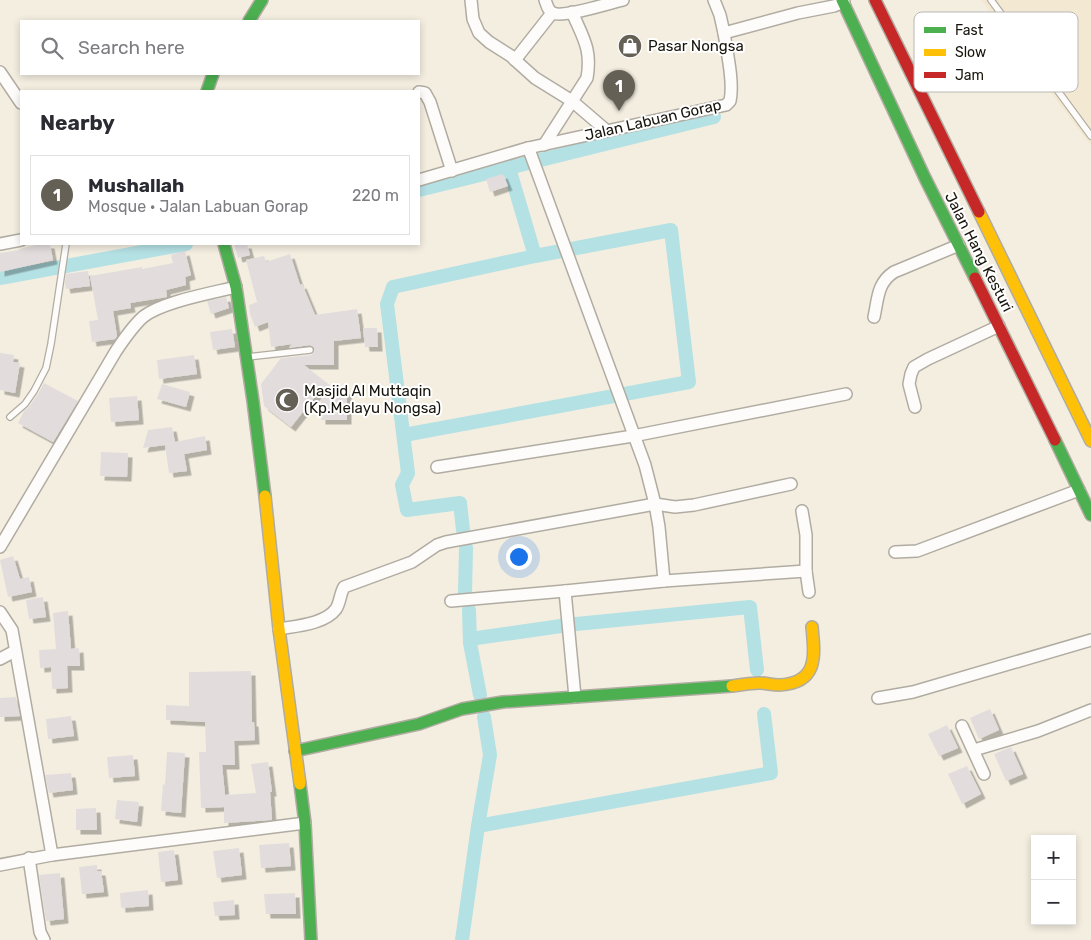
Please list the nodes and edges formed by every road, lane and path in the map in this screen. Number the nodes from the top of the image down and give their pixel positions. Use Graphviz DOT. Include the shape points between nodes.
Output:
graph roads {
  1 [pos="471,0"];
  2 [pos="545,0"];
  3 [pos="621,0"];
  4 [pos="714,0"];
  5 [pos="876,0"];
  6 [pos="991,0"];
  7 [pos="843,1"];
  8 [pos="258,2"];
  9 [pos="572,12"];
  10 [pos="1000,12"];
  11 [pos="552,13"];
  12 [pos="249,20"];
  13 [pos="724,33"];
  14 [pos="514,60"];
  15 [pos="0,72"];
  16 [pos="213,75"];
  17 [pos="914,78"];
  18 [pos="207,90"];
  19 [pos="420,92"];
  20 [pos="921,92"];
  21 [pos="1059,92"];
  22 [pos="572,101"];
  23 [pos="20,102"];
  24 [pos="607,131"];
  25 [pos="1091,136"];
  26 [pos="544,145"];
  27 [pos="529,152"];
  28 [pos="452,170"];
  29 [pos="420,180"];
  30 [pos="20,240"];
  31 [pos="0,244"];
  32 [pos="66,245"];
  33 [pos="224,245"];
  34 [pos="958,245"];
  35 [pos="236,287"];
  36 [pos="874,317"];
  37 [pos="999,326"];
  38 [pos="310,350"];
  39 [pos="246,357"];
  40 [pos="846,394"];
  41 [pos="915,407"];
  42 [pos="10,416"];
  43 [pos="633,436"];
  44 [pos="1091,440"];
  45 [pos="437,467"];
  46 [pos="791,484"];
  47 [pos="1078,490"];
  48 [pos="656,504"];
  49 [pos="802,511"];
  50 [pos="1091,515"];
  51 [pos="0,547"];
  52 [pos="895,552"];
  53 [pos="806,572"];
  54 [pos="664,581"];
  55 [pos="566,591"];
  56 [pos="809,592"];
  57 [pos="451,601"];
  58 [pos="0,612"];
  59 [pos="812,627"];
  60 [pos="279,629"];
  61 [pos="1091,640"];
  62 [pos="15,651"];
  63 [pos="0,659"];
  64 [pos="575,697"];
  65 [pos="878,698"];
  66 [pos="1091,710"];
  67 [pos="962,726"];
  68 [pos="974,750"];
  69 [pos="295,751"];
  70 [pos="984,774"];
  71 [pos="305,822"];
  72 [pos="52,855"];
  73 [pos="29,858"];
  74 [pos="0,865"];
  75 [pos="44,940"];
  76 [pos="312,940"];
  1 -- 14 [label="street" via="479,33"];
  2 -- 11 [label="street"];
  3 -- 9 [label="street"];
  4 -- 13 [label="street"];
  5 -- 17 [label="street, Jalan Hang Kesturi"];
  6 -- 10 [label="lane"];
  7 -- 13 [label="street"];
  7 -- 34 [label="street, Jalan Hang Kesturi"];
  8 -- 12 [label="street"];
  9 -- 11 [label="street"];
  9 -- 22 [label="street" via="588,48 589,65 587,78"];
  11 -- 14 [label="street"];
  13 -- 24 [label="street, Jalan Labuan Gorap" via="731,90 730,101 726,105"];
  14 -- 22 [label="street" via="535,78"];
  15 -- 23 [label="street"];
  16 -- 18 [label="street"];
  19 -- 28 [label="street" via="425,93 430,102"];
  20 -- 44 [label="street, Jalan Hang Kesturi"];
  21 -- 25 [label="lane"];
  22 -- 24 [label="street"];
  22 -- 26 [label="street"];
  24 -- 26 [label="street, Jalan Labuan Gorap"];
  26 -- 27 [label="street, Jalan Labuan Gorap"];
  27 -- 28 [label="street, Jalan Labuan Gorap"];
  27 -- 43 [label="street"];
  28 -- 29 [label="street, Jalan Labuan Gorap"];
  30 -- 31 [label="street"];
  32 -- 42 [label="lane" via="46,368 25,404"];
  33 -- 35 [label="street"];
  34 -- 36 [label="street" via="887,276 880,286"];
  34 -- 37 [label="street, Jalan Hang Kesturi"];
  35 -- 39 [label="street"];
  35 -- 51 [label="street" via="161,307 148,313 133,327"];
  37 -- 41 [label="street" via="928,358 914,368 909,384"];
  37 -- 47 [label="street, Jalan Hang Kesturi"];
  38 -- 39 [label="lane"];
  39 -- 60 [label="street"];
  40 -- 43 [label="street"];
  43 -- 45 [label="street"];
  43 -- 48 [label="street"];
  46 -- 48 [label="street" via="675,507"];
  47 -- 50 [label="street, Jalan Hang Kesturi"];
  47 -- 52 [label="street" via="933,546"];
  48 -- 54 [label="street"];
  48 -- 60 [label="street" via="436,545 412,562 344,587 337,608 322,620"];
  49 -- 53 [label="street"];
  53 -- 54 [label="street"];
  53 -- 56 [label="street"];
  54 -- 55 [label="street"];
  55 -- 57 [label="street"];
  55 -- 64 [label="street"];
  58 -- 62 [label="street" via="12,630"];
  59 -- 64 [label="street" via="812,668 805,676 787,684 762,683"];
  60 -- 69 [label="street"];
  61 -- 65 [label="street" via="913,692"];
  62 -- 63 [label="street"];
  62 -- 72 [label="street"];
  64 -- 69 [label="street" via="503,702 462,709 419,724"];
  66 -- 68 [label="street" via="1038,732"];
  67 -- 68 [label="street"];
  68 -- 70 [label="street"];
  69 -- 71 [label="street"];
  71 -- 72 [label="street"];
  71 -- 76 [label="street"];
  72 -- 73 [label="street"];
  73 -- 74 [label="street"];
  73 -- 75 [label="street"];
}
